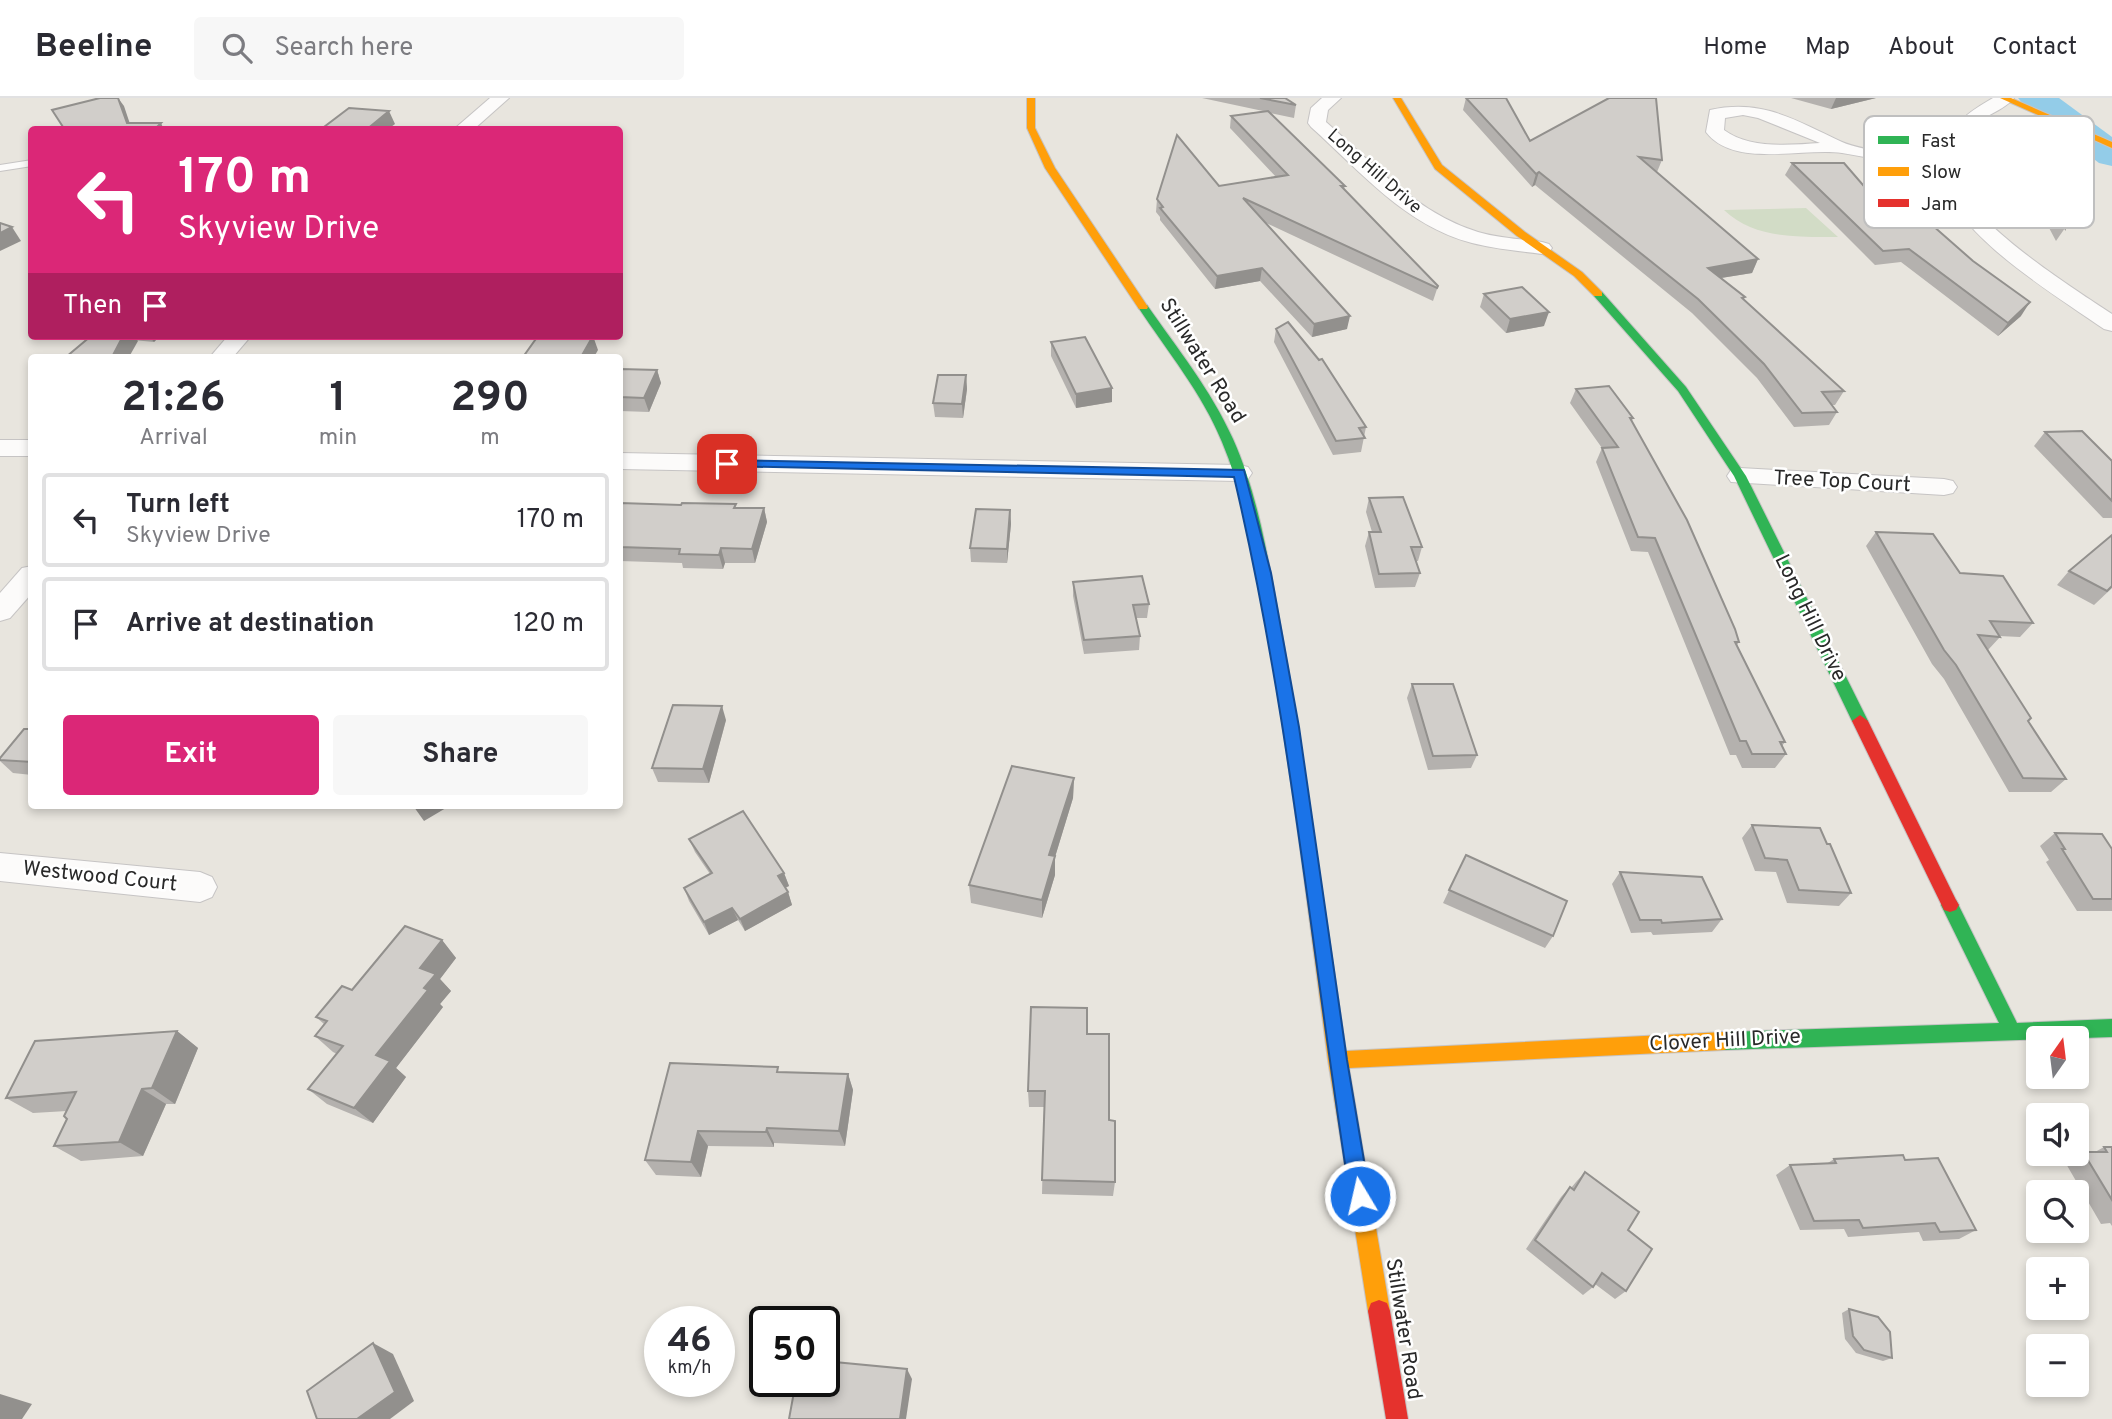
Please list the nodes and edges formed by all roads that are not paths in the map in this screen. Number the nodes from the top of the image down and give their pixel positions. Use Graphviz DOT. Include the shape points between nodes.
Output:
graph roads {
  1 [pos="500,98"];
  2 [pos="1031,98"];
  3 [pos="1332,98"];
  4 [pos="1397,98"];
  5 [pos="2004,98"];
  6 [pos="1977,116"];
  7 [pos="2046,116"];
  8 [pos="467,126"];
  9 [pos="2094,137"];
  10 [pos="2112,145"];
  11 [pos="1838,148"];
  12 [pos="1864,153"];
  13 [pos="28,164"];
  14 [pos="0,168"];
  15 [pos="1984,228"];
  16 [pos="1542,248"];
  17 [pos="2112,324"];
  18 [pos="236,340"];
  19 [pos="224,354"];
  20 [pos="0,448"];
  21 [pos="28,448"];
  22 [pos="623,461"];
  23 [pos="1239,473"];
  24 [pos="1740,476"];
  25 [pos="1944,487"];
  26 [pos="28,580"];
  27 [pos="0,611"];
  28 [pos="0,867"];
  29 [pos="200,887"];
  30 [pos="2112,1028"];
  31 [pos="2013,1032"];
  32 [pos="1338,1060"];
  33 [pos="1397,1419"];
  1 -- 8 [label="street"];
  2 -- 23 [label="street, Stillwater Road" via="1031,128 1050,168 1199,391 1227,440"];
  3 -- 16 [label="street, Long Hill Drive" via="1320,108 1317,123 1411,208 1476,238"];
  4 -- 16 [label="street, Long Hill Drive" via="1438,167"];
  5 -- 6 [label="street"];
  5 -- 7 [label="street"];
  9 -- 10 [label="street"];
  11 -- 11 [label="street" via="1821,136 1762,113 1716,114 1715,132 1721,139 1741,145"];
  11 -- 12 [label="street"];
  13 -- 14 [label="lane"];
  15 -- 17 [label="street" via="2019,259"];
  16 -- 24 [label="street, Long Hill Drive" via="1578,274 1618,314 1682,389"];
  18 -- 19 [label="street"];
  20 -- 21 [label="street"];
  22 -- 23 [label="street"];
  23 -- 32 [label="street, Stillwater Road" via="1264,573 1291,727"];
  24 -- 25 [label="street, Tree Top Court"];
  24 -- 31 [label="street, Long Hill Drive"];
  26 -- 27 [label="street"];
  28 -- 29 [label="street, Westwood Court"];
  30 -- 31 [label="street, Clover Hill Drive"];
  31 -- 32 [label="street, Clover Hill Drive" via="1779,1038"];
  32 -- 33 [label="street, Stillwater Road"];
}
